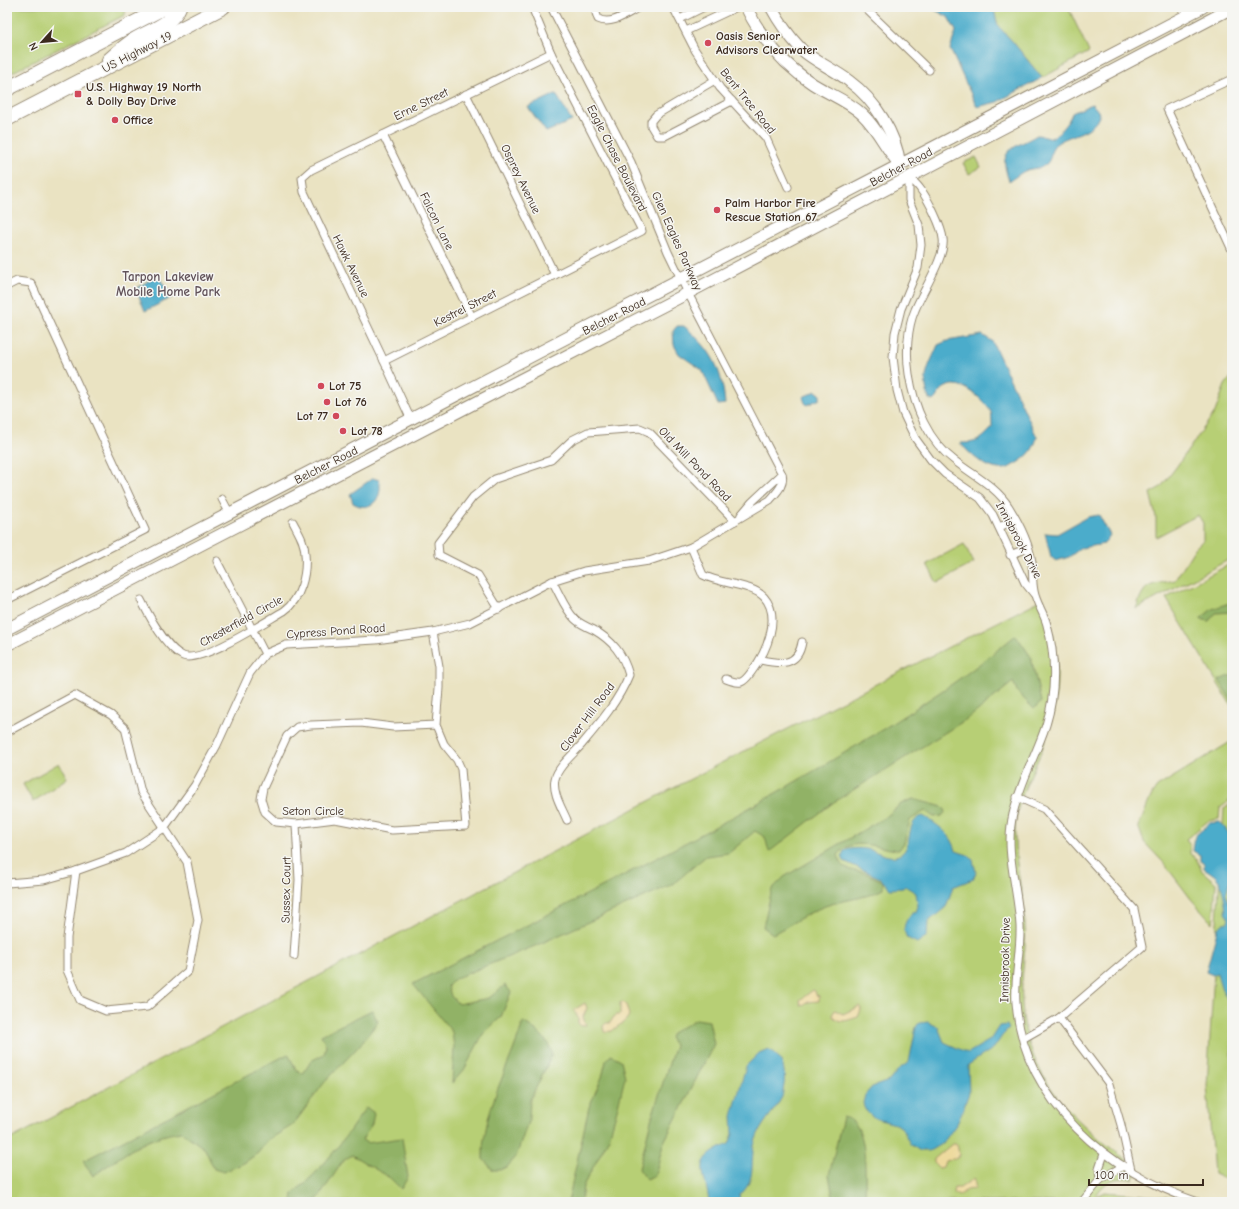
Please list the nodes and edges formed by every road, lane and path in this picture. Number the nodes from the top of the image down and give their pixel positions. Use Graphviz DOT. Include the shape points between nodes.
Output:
graph roads {
  1 [pos="165,7"];
  2 [pos="179,7"];
  3 [pos="223,7"];
  4 [pos="532,7"];
  5 [pos="594,7"];
  6 [pos="640,7"];
  7 [pos="673,7"];
  8 [pos="704,7"];
  9 [pos="737,7"];
  10 [pos="746,7"];
  11 [pos="771,7"];
  12 [pos="864,7"];
  13 [pos="1203,7"];
  14 [pos="552,8"];
  15 [pos="1232,8"];
  16 [pos="203,12"];
  17 [pos="680,19"];
  18 [pos="710,20"];
  19 [pos="686,32"];
  20 [pos="551,53"];
  21 [pos="930,70"];
  22 [pos="1232,79"];
  23 [pos="83,80"];
  24 [pos="715,80"];
  25 [pos="7,89"];
  26 [pos="466,94"];
  27 [pos="732,101"];
  28 [pos="7,119"];
  29 [pos="383,135"];
  30 [pos="955,137"];
  31 [pos="900,165"];
  32 [pos="909,177"];
  33 [pos="302,178"];
  34 [pos="788,187"];
  35 [pos="854,206"];
  36 [pos="1232,250"];
  37 [pos="555,275"];
  38 [pos="681,280"];
  39 [pos="7,286"];
  40 [pos="688,293"];
  41 [pos="472,317"];
  42 [pos="384,361"];
  43 [pos="410,420"];
  44 [pos="783,477"];
  45 [pos="222,499"];
  46 [pos="230,514"];
  47 [pos="1016,520"];
  48 [pos="735,521"];
  49 [pos="293,522"];
  50 [pos="999,527"];
  51 [pos="691,547"];
  52 [pos="1028,548"];
  53 [pos="1010,554"];
  54 [pos="217,561"];
  55 [pos="552,581"];
  56 [pos="1034,594"];
  57 [pos="8,596"];
  58 [pos="141,600"];
  59 [pos="499,609"];
  60 [pos="7,629"];
  61 [pos="252,629"];
  62 [pos="433,632"];
  63 [pos="802,642"];
  64 [pos="7,645"];
  65 [pos="265,654"];
  66 [pos="761,660"];
  67 [pos="726,679"];
  68 [pos="436,725"];
  69 [pos="7,732"];
  70 [pos="1017,797"];
  71 [pos="567,820"];
  72 [pos="296,824"];
  73 [pos="164,828"];
  74 [pos="76,872"];
  75 [pos="7,883"];
  76 [pos="294,956"];
  77 [pos="1059,1018"];
  78 [pos="1024,1038"];
  79 [pos="1104,1154"];
  80 [pos="1123,1166"];
  81 [pos="1130,1170"];
  82 [pos="1100,1180"];
  83 [pos="1082,1202"];
  84 [pos="1198,1202"];
  1 -- 25 [label="highway"];
  2 -- 23 [label="highway" via="169,21 132,42"];
  3 -- 16 [label="highway, US Highway 19"];
  4 -- 20 [label="street, Eagle Chase Boulevard"];
  5 -- 6 [label="street" via="598,19 605,23"];
  7 -- 17 [label="street, Bent Tree Road"];
  8 -- 17 [label="street"];
  8 -- 18 [label="street"];
  9 -- 18 [label="street"];
  10 -- 31 [label="main road" via="778,55 812,84 861,113 873,125 890,154"];
  11 -- 31 [label="main road" via="801,49 849,81 877,110 898,149"];
  12 -- 21 [label="street"];
  13 -- 30 [label="main road, Belcher Road"];
  14 -- 38 [label="street, Glen Eagles Parkway" via="631,162"];
  15 -- 32 [label="main road, Belcher Road"];
  16 -- 23 [label="highway, US Highway 19"];
  17 -- 19 [label="street, Bent Tree Road"];
  18 -- 19 [label="street"];
  19 -- 24 [label="street, Bent Tree Road"];
  20 -- 26 [label="street, Erne Street"];
  20 -- 37 [label="street, Eagle Chase Boulevard" via="642,231"];
  22 -- 36 [label="street" via="1167,109"];
  23 -- 28 [label="highway, US Highway 19"];
  24 -- 27 [label="street, Bent Tree Road"];
  24 -- 27 [label="street" via="656,114 651,121 657,136 665,136"];
  26 -- 29 [label="street, Erne Street"];
  26 -- 37 [label="street, Osprey Avenue"];
  27 -- 34 [label="street, Bent Tree Road" via="766,138"];
  29 -- 33 [label="street, Erne Street" via="311,170"];
  29 -- 41 [label="street, Falcon Lane"];
  30 -- 31 [label="main road, Belcher Road"];
  30 -- 32 [label="main road" via="944,148 916,162 910,170"];
  31 -- 35 [label="main road" via="892,177 864,193"];
  31 -- 38 [label="main road, Belcher Road"];
  32 -- 35 [label="main road, Belcher Road"];
  32 -- 47 [label="street, Innisbrook Drive" via="922,191 944,241 913,316 908,348 912,393 921,417 934,438 952,459 995,489"];
  32 -- 50 [label="street, Innisbrook Drive" via="908,200 919,225 921,244 918,268 900,309 895,333 893,357 897,390 903,413 915,438 945,474 980,498"];
  33 -- 42 [label="street, Hawk Avenue" via="304,192"];
  35 -- 40 [label="main road, Belcher Road"];
  37 -- 41 [label="street, Kestrel Street"];
  38 -- 40 [label="street, Glen Eagles Parkway"];
  38 -- 43 [label="main road, Belcher Road"];
  39 -- 57 [label="street" via="17,281 31,283 145,530"];
  40 -- 44 [label="street, Glen Eagles Parkway"];
  40 -- 64 [label="main road, Belcher Road"];
  41 -- 42 [label="street, Kestrel Street"];
  42 -- 43 [label="street, Hawk Avenue"];
  43 -- 46 [label="main road, Belcher Road"];
  44 -- 48 [label="street, Cypress Pond Road" via="752,502"];
  44 -- 48 [label="street, Cypress Pond Road" via="779,489 770,500"];
  45 -- 46 [label="street"];
  46 -- 60 [label="main road, Belcher Road"];
  47 -- 50 [label="street"];
  47 -- 52 [label="street, Innisbrook Drive"];
  48 -- 51 [label="street, Cypress Pond Road"];
  48 -- 59 [label="street, Old Mill Pond Road" via="649,432 640,428 588,432 572,440 551,460 495,479 473,497 438,543 439,555 478,575"];
  49 -- 61 [label="street, Chesterfield Circle" via="303,541 306,554 301,591 289,608"];
  50 -- 53 [label="street, Innisbrook Drive"];
  51 -- 55 [label="street, Cypress Pond Road" via="649,561 584,571"];
  51 -- 66 [label="street" via="704,575 754,591 769,604 772,617 769,637"];
  52 -- 53 [label="street"];
  52 -- 56 [label="street, Innisbrook Drive"];
  53 -- 56 [label="street, Innisbrook Drive"];
  54 -- 61 [label="street"];
  55 -- 59 [label="street, Cypress Pond Road"];
  55 -- 71 [label="street, Clover Hill Road" via="566,609 576,620 607,637 614,644 622,654 629,675 622,692 557,774 556,795"];
  56 -- 70 [label="street, Innisbrook Drive" via="1047,623 1054,672 1045,726"];
  58 -- 61 [label="street, Chesterfield Circle" via="156,629 183,656 191,658 204,655"];
  59 -- 62 [label="street, Cypress Pond Road" via="470,623"];
  61 -- 65 [label="street"];
  62 -- 65 [label="street, Cypress Pond Road" via="376,640 286,645"];
  62 -- 68 [label="street" via="439,666"];
  63 -- 66 [label="street" via="799,652 791,661 780,663"];
  65 -- 73 [label="street, Cypress Pond Road" via="250,673 217,745 195,785"];
  66 -- 67 [label="street" via="744,680 735,682"];
  68 -- 72 [label="street, Seton Circle" via="392,727 361,723 310,725 292,730 266,782 261,799 265,812 276,822"];
  68 -- 72 [label="street, Seton Circle" via="444,744 461,769 466,826 392,830 336,819"];
  69 -- 73 [label="street" via="74,695 111,715 125,728 141,792"];
  70 -- 77 [label="street" via="1044,809 1134,909 1142,947"];
  70 -- 78 [label="street, Innisbrook Drive" via="1012,818 1010,852 1020,926 1016,1000"];
  72 -- 76 [label="street, Sussex Court" via="299,880"];
  73 -- 74 [label="street, Cypress Pond Road" via="126,853"];
  73 -- 74 [label="street" via="187,862 198,920 188,971 147,1006 106,1011 80,1000 67,970 67,938"];
  74 -- 75 [label="street, Cypress Pond Road" via="44,880"];
  77 -- 78 [label="street"];
  77 -- 81 [label="street" via="1109,1084"];
  78 -- 79 [label="street, Innisbrook Drive" via="1026,1050 1041,1084 1064,1115"];
  79 -- 80 [label="street, Innisbrook Drive"];
  79 -- 82 [label="street" via="1099,1169"];
  80 -- 81 [label="street, Innisbrook Drive"];
  80 -- 82 [label="street"];
  81 -- 84 [label="street, Innisbrook Drive" via="1166,1191"];
  82 -- 83 [label="street"];
}
